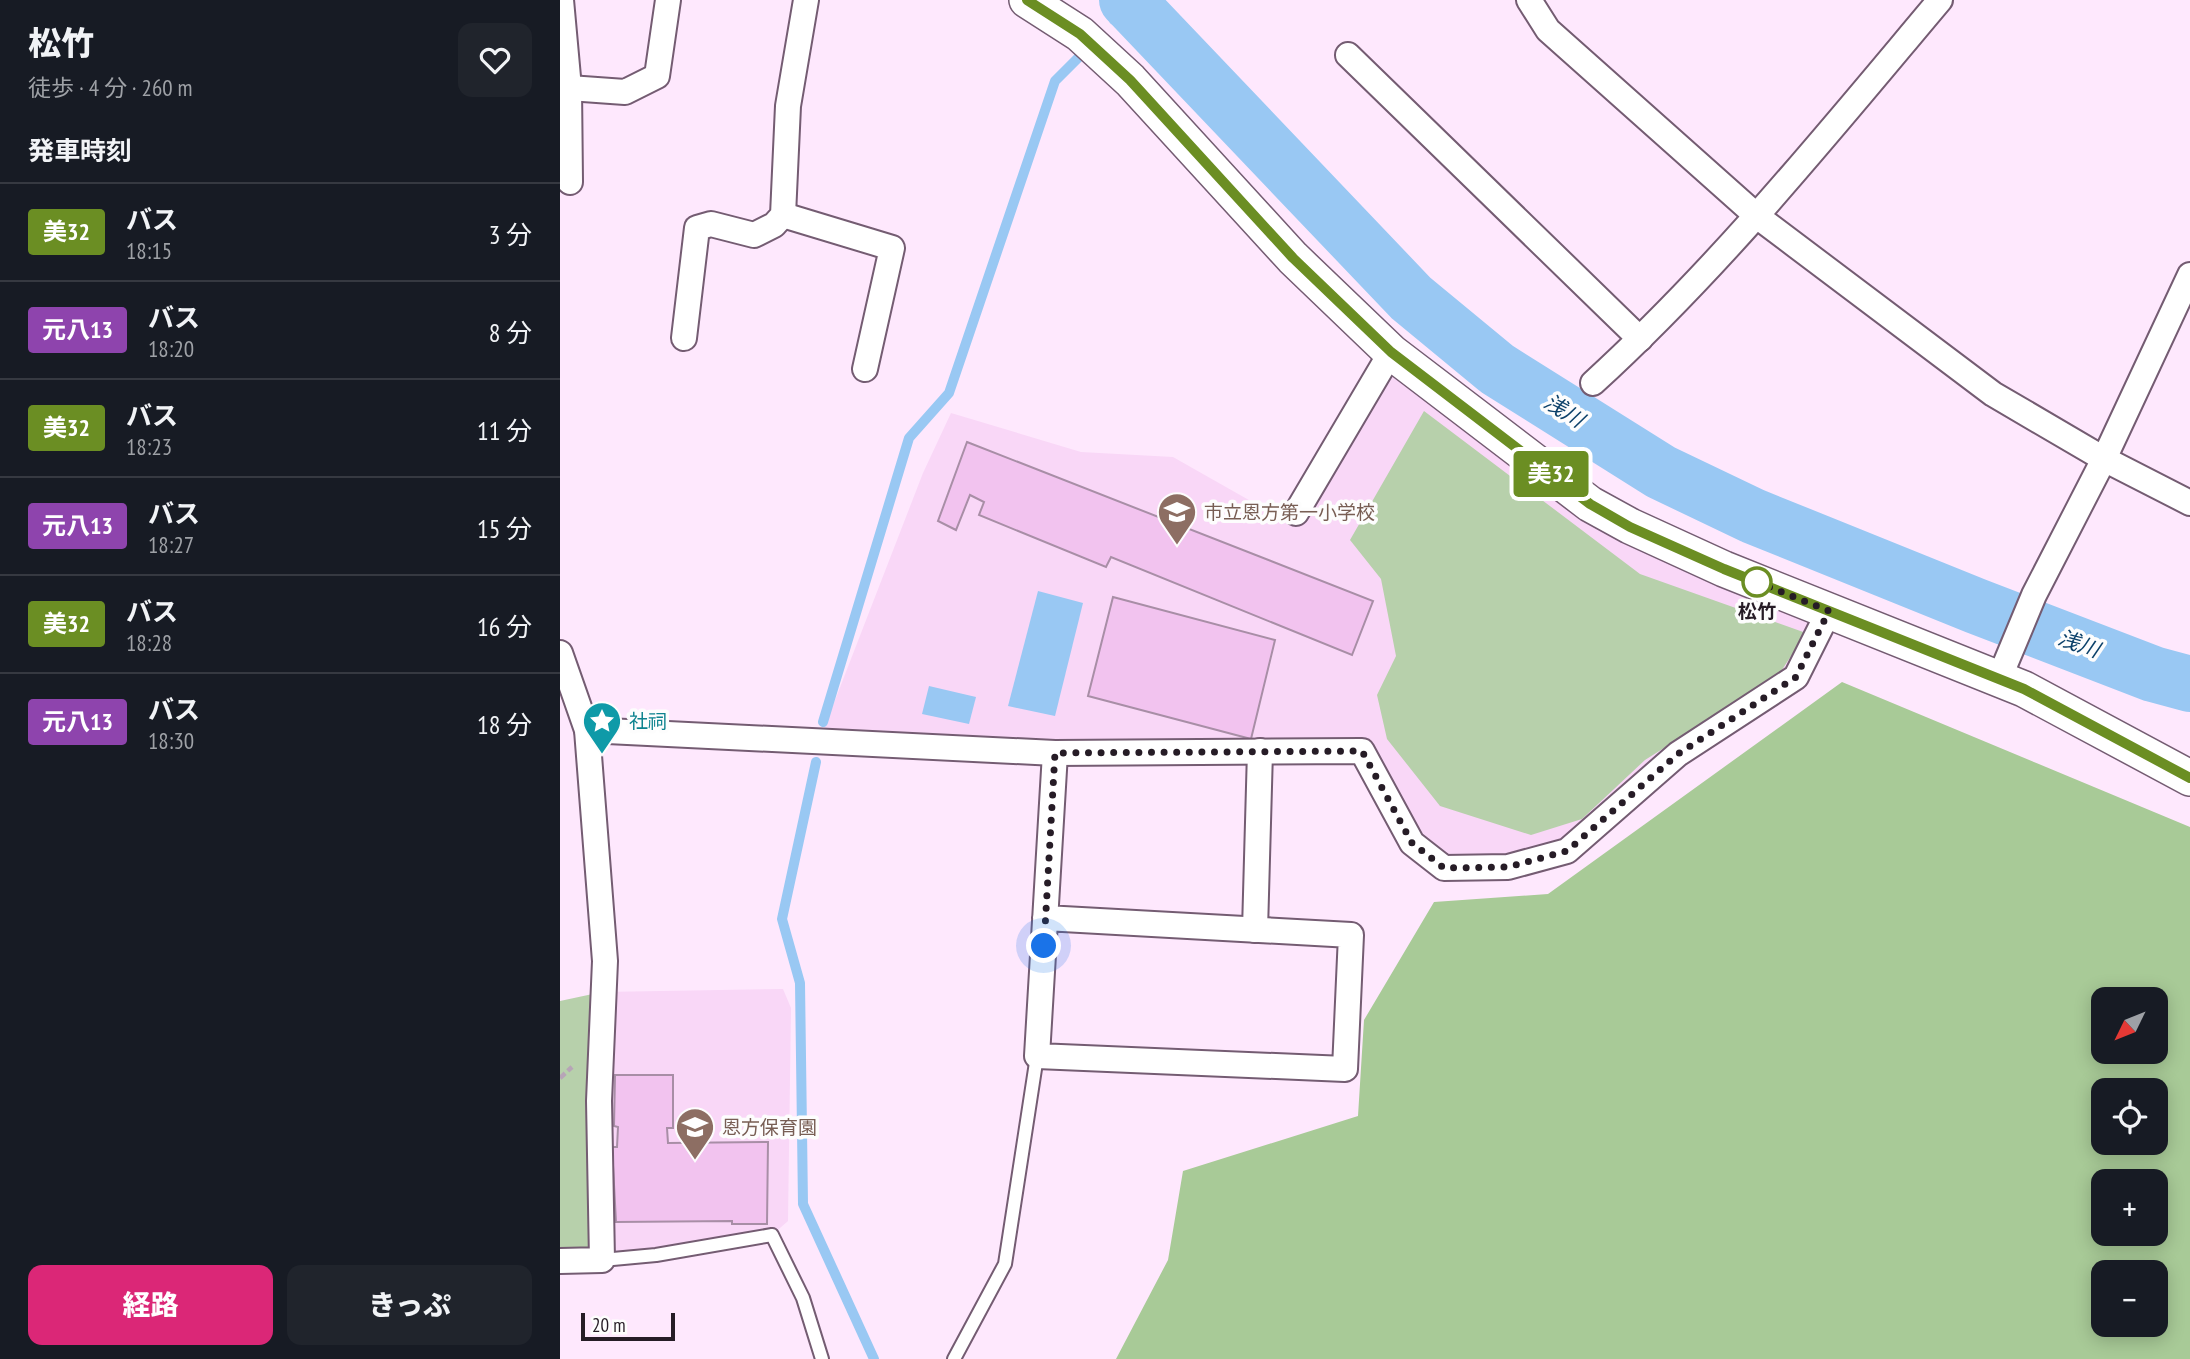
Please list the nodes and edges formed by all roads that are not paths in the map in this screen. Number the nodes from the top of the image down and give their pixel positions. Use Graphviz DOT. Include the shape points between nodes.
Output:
graph roads {
  1 [pos="561,0"];
  2 [pos="668,0"];
  3 [pos="806,0"];
  4 [pos="1027,0"];
  5 [pos="1529,0"];
  6 [pos="1940,0"];
  7 [pos="1348,55"];
  8 [pos="569,88"];
  9 [pos="570,183"];
  10 [pos="783,215"];
  11 [pos="1758,217"];
  12 [pos="2190,275"];
  13 [pos="684,338"];
  14 [pos="1640,339"];
  15 [pos="1391,352"];
  16 [pos="865,369"];
  17 [pos="1593,383"];
  18 [pos="2104,459"];
  19 [pos="2190,503"];
  20 [pos="1296,513"];
  21 [pos="1829,611"];
  22 [pos="560,653"];
  23 [pos="2003,670"];
  24 [pos="587,730"];
  25 [pos="1260,751"];
  26 [pos="1055,753"];
  27 [pos="2190,778"];
  28 [pos="1045,918"];
  29 [pos="1255,930"];
  30 [pos="1037,1056"];
  31 [pos="602,1260"];
  32 [pos="560,1261"];
  33 [pos="822,1359"];
  34 [pos="954,1359"];
  1 -- 8 [label="street"];
  2 -- 8 [label="street" via="657,76 625,92"];
  3 -- 10 [label="street" via="788,106"];
  4 -- 15 [label="main road" via="1080,34 1130,80 1293,258"];
  5 -- 11 [label="street" via="1548,30"];
  6 -- 11 [label="street"];
  7 -- 14 [label="street"];
  8 -- 9 [label="street"];
  10 -- 13 [label="street" via="754,235 711,224 697,228"];
  10 -- 16 [label="street" via="892,248"];
  11 -- 14 [label="street"];
  11 -- 18 [label="street" via="1993,394"];
  12 -- 18 [label="street"];
  14 -- 17 [label="street"];
  15 -- 20 [label="street"];
  15 -- 21 [label="main road" via="1590,504 1664,542"];
  18 -- 19 [label="street"];
  18 -- 23 [label="street" via="2034,595"];
  21 -- 23 [label="main road"];
  21 -- 25 [label="street" via="1796,677 1678,754 1567,851 1508,867 1444,868 1412,843 1362,751"];
  22 -- 24 [label="street"];
  23 -- 27 [label="main road"];
  24 -- 26 [label="street"];
  24 -- 31 [label="street" via="605,961 600,1101"];
  25 -- 26 [label="street"];
  25 -- 29 [label="street"];
  26 -- 28 [label="street"];
  28 -- 29 [label="street"];
  28 -- 30 [label="street"];
  29 -- 30 [label="street" via="1352,935 1345,1069"];
  30 -- 34 [label="lane" via="1005,1264"];
  31 -- 32 [label="street"];
  31 -- 33 [label="lane" via="772,1236 803,1298"];
}
